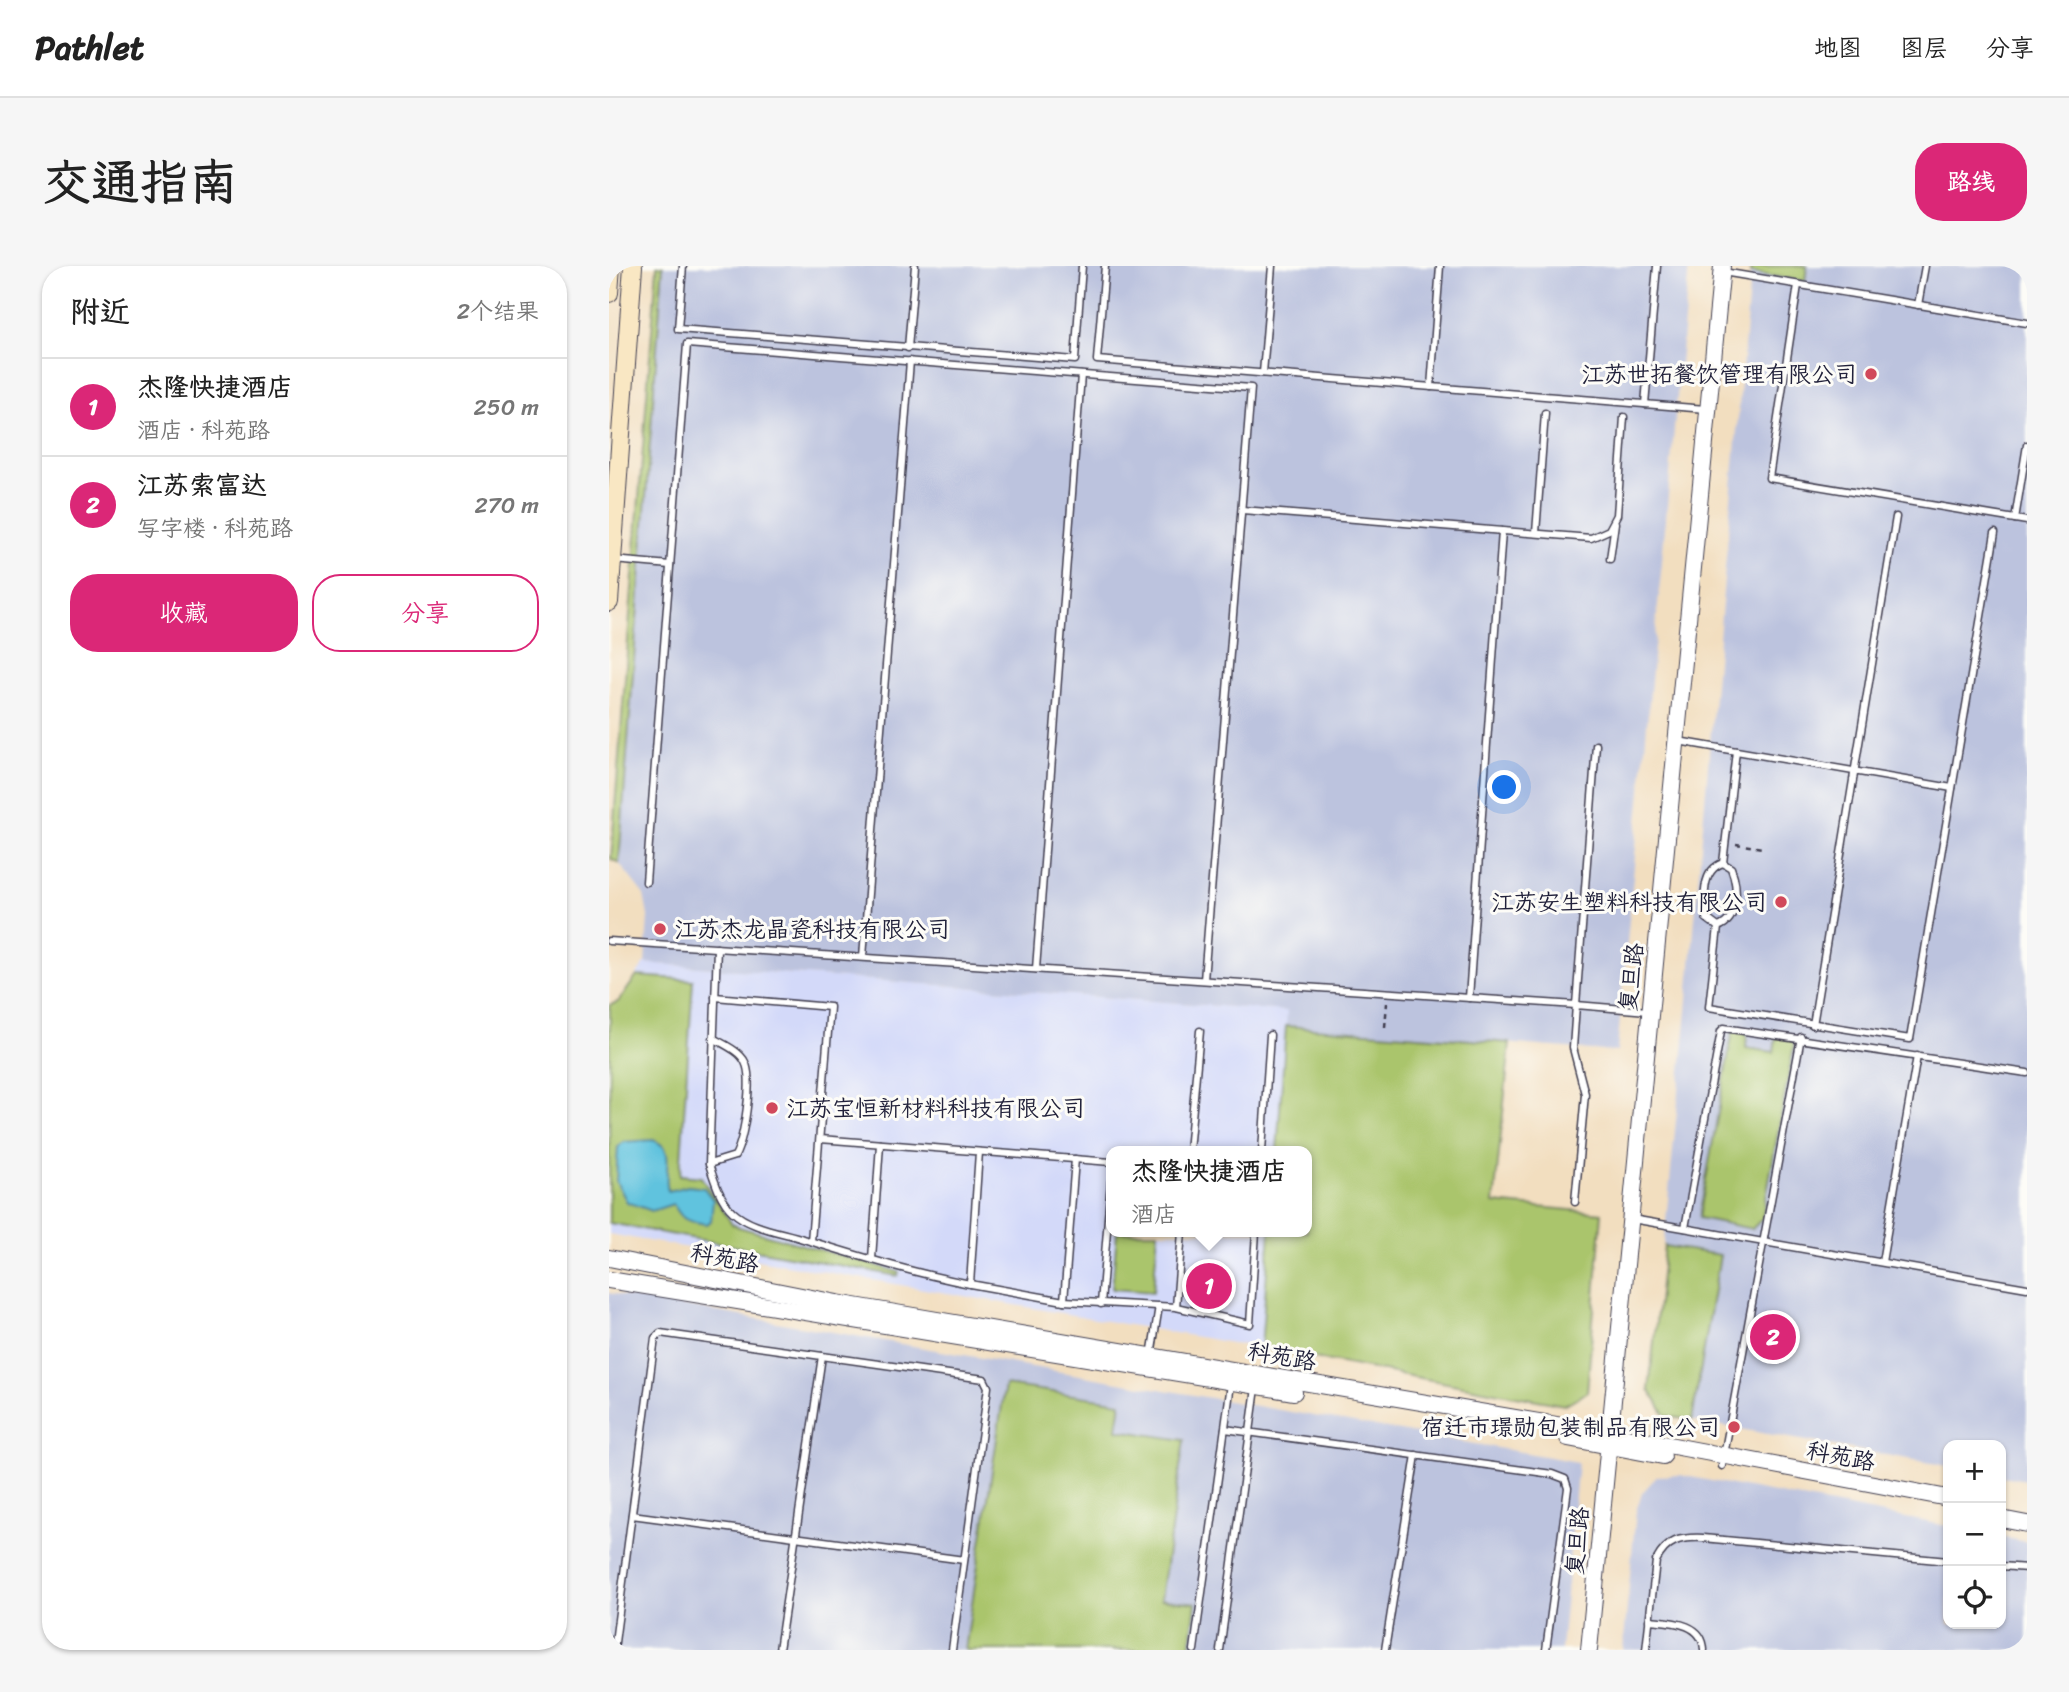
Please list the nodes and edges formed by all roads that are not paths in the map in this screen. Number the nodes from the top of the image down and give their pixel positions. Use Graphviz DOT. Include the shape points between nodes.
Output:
graph roads {
  1 [pos="611,266"];
  2 [pos="633,266"];
  3 [pos="683,266"];
  4 [pos="915,266"];
  5 [pos="1082,266"];
  6 [pos="1105,266"];
  7 [pos="1272,266"];
  8 [pos="1440,266"];
  9 [pos="1657,266"];
  10 [pos="1924,266"];
  11 [pos="1722,269"];
  12 [pos="1798,285"];
  13 [pos="609,293"];
  14 [pos="1918,305"];
  15 [pos="2027,323"];
  16 [pos="908,348"];
  17 [pos="910,361"];
  18 [pos="1263,373"];
  19 [pos="1081,375"];
  20 [pos="1431,387"];
  21 [pos="1645,404"];
  22 [pos="1708,409"];
  23 [pos="1545,413"];
  24 [pos="1624,417"];
  25 [pos="2027,445"];
  26 [pos="1242,510"];
  27 [pos="1617,514"];
  28 [pos="1896,517"];
  29 [pos="2015,519"];
  30 [pos="2027,521"];
  31 [pos="1502,531"];
  32 [pos="1536,533"];
  33 [pos="1995,533"];
  34 [pos="1610,559"];
  35 [pos="612,560"];
  36 [pos="670,565"];
  37 [pos="609,602"];
  38 [pos="1677,740"];
  39 [pos="1596,745"];
  40 [pos="1736,751"];
  41 [pos="1854,771"];
  42 [pos="1952,788"];
  43 [pos="1723,863"];
  44 [pos="646,882"];
  45 [pos="1718,927"];
  46 [pos="609,941"];
  47 [pos="717,948"];
  48 [pos="863,957"];
  49 [pos="1036,969"];
  50 [pos="1204,980"];
  51 [pos="715,997"];
  52 [pos="1469,998"];
  53 [pos="1576,1005"];
  54 [pos="1650,1011"];
  55 [pos="1813,1025"];
  56 [pos="1200,1031"];
  57 [pos="1270,1035"];
  58 [pos="1801,1037"];
  59 [pos="713,1038"];
  60 [pos="1917,1056"];
  61 [pos="2027,1073"];
  62 [pos="820,1139"];
  63 [pos="880,1144"];
  64 [pos="1189,1146"];
  65 [pos="1262,1146"];
  66 [pos="979,1152"];
  67 [pos="1075,1159"];
  68 [pos="1106,1162"];
  69 [pos="709,1164"];
  70 [pos="1575,1202"];
  71 [pos="1630,1219"];
  72 [pos="1685,1228"];
  73 [pos="1106,1237"];
  74 [pos="1182,1237"];
  75 [pos="1257,1237"];
  76 [pos="811,1241"];
  77 [pos="1763,1242"];
  78 [pos="609,1258"];
  79 [pos="872,1259"];
  80 [pos="1882,1262"];
  81 [pos="609,1280"];
  82 [pos="970,1284"];
  83 [pos="2027,1288"];
  84 [pos="1064,1301"];
  85 [pos="1101,1304"];
  86 [pos="1159,1307"];
  87 [pos="1176,1307"];
  88 [pos="822,1356"];
  89 [pos="1151,1357"];
  90 [pos="1231,1382"];
  91 [pos="1256,1386"];
  92 [pos="1225,1429"];
  93 [pos="1250,1432"];
  94 [pos="1609,1440"];
  95 [pos="1416,1455"];
  96 [pos="1723,1461"];
  97 [pos="1943,1497"];
  98 [pos="1943,1508"];
  99 [pos="2006,1509"];
  100 [pos="2027,1512"];
  101 [pos="632,1516"];
  102 [pos="2006,1520"];
  103 [pos="2027,1524"];
  104 [pos="795,1537"];
  105 [pos="964,1560"];
  106 [pos="1943,1561"];
  107 [pos="2006,1566"];
  108 [pos="2027,1568"];
  109 [pos="1649,1620"];
  110 [pos="614,1650"];
  111 [pos="779,1650"];
  112 [pos="952,1650"];
  113 [pos="1194,1650"];
  114 [pos="1220,1650"];
  115 [pos="1385,1650"];
  116 [pos="1546,1650"];
  117 [pos="1589,1650"];
  118 [pos="1646,1650"];
  119 [pos="1704,1650"];
  1 -- 13 [label="main road"];
  2 -- 35 [label="main road"];
  3 -- 16 [label="lane" via="678,328"];
  4 -- 16 [label="lane"];
  5 -- 16 [label="lane" via="1075,360"];
  6 -- 18 [label="lane" via="1097,360"];
  7 -- 18 [label="lane"];
  8 -- 20 [label="lane"];
  9 -- 21 [label="lane"];
  10 -- 14 [label="lane"];
  11 -- 12 [label="lane"];
  11 -- 22 [label="street, 复旦路"];
  12 -- 14 [label="lane"];
  12 -- 29 [label="lane" via="1769,478"];
  14 -- 15 [label="lane"];
  17 -- 19 [label="lane"];
  17 -- 36 [label="lane" via="687,344"];
  17 -- 48 [label="lane"];
  18 -- 20 [label="lane"];
  19 -- 26 [label="lane" via="1251,388"];
  19 -- 49 [label="lane"];
  20 -- 21 [label="lane"];
  21 -- 22 [label="lane"];
  22 -- 38 [label="street, 复旦路"];
  23 -- 32 [label="lane"];
  24 -- 27 [label="lane"];
  25 -- 29 [label="lane"];
  26 -- 31 [label="lane"];
  26 -- 50 [label="lane"];
  27 -- 32 [label="lane" via="1609,530 1591,538"];
  27 -- 34 [label="lane"];
  28 -- 41 [label="lane"];
  29 -- 30 [label="lane"];
  31 -- 32 [label="lane"];
  31 -- 52 [label="lane"];
  33 -- 42 [label="lane"];
  35 -- 36 [label="lane"];
  35 -- 37 [label="main road"];
  36 -- 44 [label="lane"];
  38 -- 40 [label="lane"];
  38 -- 54 [label="street, 复旦路"];
  39 -- 53 [label="lane"];
  40 -- 41 [label="lane"];
  40 -- 43 [label="lane"];
  41 -- 42 [label="lane"];
  41 -- 55 [label="lane"];
  42 -- 55 [label="lane" via="1913,1034 1905,1040"];
  43 -- 45 [label="lane" via="1731,868 1736,890 1731,916"];
  43 -- 45 [label="lane" via="1709,873 1705,891 1706,918"];
  45 -- 55 [label="lane" via="1709,1007"];
  46 -- 47 [label="lane"];
  47 -- 48 [label="lane"];
  47 -- 51 [label="lane"];
  48 -- 49 [label="lane"];
  49 -- 50 [label="lane"];
  50 -- 52 [label="lane"];
  51 -- 59 [label="lane"];
  51 -- 62 [label="lane" via="830,1006"];
  52 -- 53 [label="lane"];
  53 -- 54 [label="lane"];
  53 -- 70 [label="lane" via="1573,1048 1585,1094"];
  54 -- 71 [label="street, 复旦路"];
  56 -- 64 [label="lane"];
  57 -- 65 [label="lane"];
  58 -- 60 [label="lane"];
  58 -- 72 [label="lane" via="1729,1026 1721,1031"];
  58 -- 77 [label="lane"];
  59 -- 69 [label="lane"];
  59 -- 69 [label="lane" via="740,1055 747,1071 742,1143 735,1156"];
  60 -- 61 [label="lane"];
  60 -- 80 [label="lane"];
  62 -- 63 [label="lane"];
  62 -- 76 [label="lane"];
  63 -- 66 [label="lane"];
  63 -- 79 [label="lane"];
  66 -- 67 [label="lane"];
  66 -- 82 [label="lane"];
  67 -- 68 [label="lane"];
  67 -- 84 [label="lane"];
  69 -- 76 [label="lane" via="733,1212 755,1224"];
  71 -- 72 [label="lane"];
  71 -- 94 [label="street, 复旦路"];
  72 -- 77 [label="lane"];
  73 -- 85 [label="lane"];
  74 -- 87 [label="lane"];
  75 -- 87 [label="lane" via="1250,1324"];
  76 -- 79 [label="lane"];
  77 -- 80 [label="lane"];
  77 -- 96 [label="lane"];
  78 -- 89 [label="street, 科苑路"];
  79 -- 82 [label="lane"];
  80 -- 83 [label="lane"];
  81 -- 90 [label="street, 科苑路"];
  82 -- 84 [label="lane"];
  84 -- 85 [label="lane"];
  85 -- 86 [label="lane"];
  86 -- 87 [label="lane"];
  86 -- 89 [label="lane"];
  88 -- 101 [label="lane" via="660,1333 655,1338"];
  88 -- 104 [label="lane"];
  88 -- 105 [label="lane" via="984,1380 988,1387"];
  89 -- 94 [label="street, 科苑路"];
  90 -- 91 [label="street, 科苑路"];
  90 -- 92 [label="lane"];
  91 -- 93 [label="lane"];
  91 -- 94 [label="street, 科苑路"];
  92 -- 93 [label="lane"];
  92 -- 113 [label="lane"];
  93 -- 95 [label="lane"];
  93 -- 114 [label="lane"];
  94 -- 96 [label="street, 科苑路"];
  94 -- 117 [label="street, 复旦路"];
  95 -- 115 [label="lane"];
  95 -- 116 [label="lane" via="1565,1479 1568,1488"];
  96 -- 97 [label="street, 科苑路"];
  96 -- 98 [label="street, 科苑路"];
  99 -- 100 [label="street"];
  101 -- 104 [label="lane"];
  101 -- 110 [label="lane"];
  102 -- 103 [label="street"];
  104 -- 105 [label="lane"];
  104 -- 111 [label="lane"];
  105 -- 112 [label="lane"];
  106 -- 109 [label="lane" via="1686,1537 1662,1548 1655,1561"];
  107 -- 108 [label="lane"];
  109 -- 118 [label="lane"];
  109 -- 119 [label="lane" via="1685,1625 1699,1634"];
}
